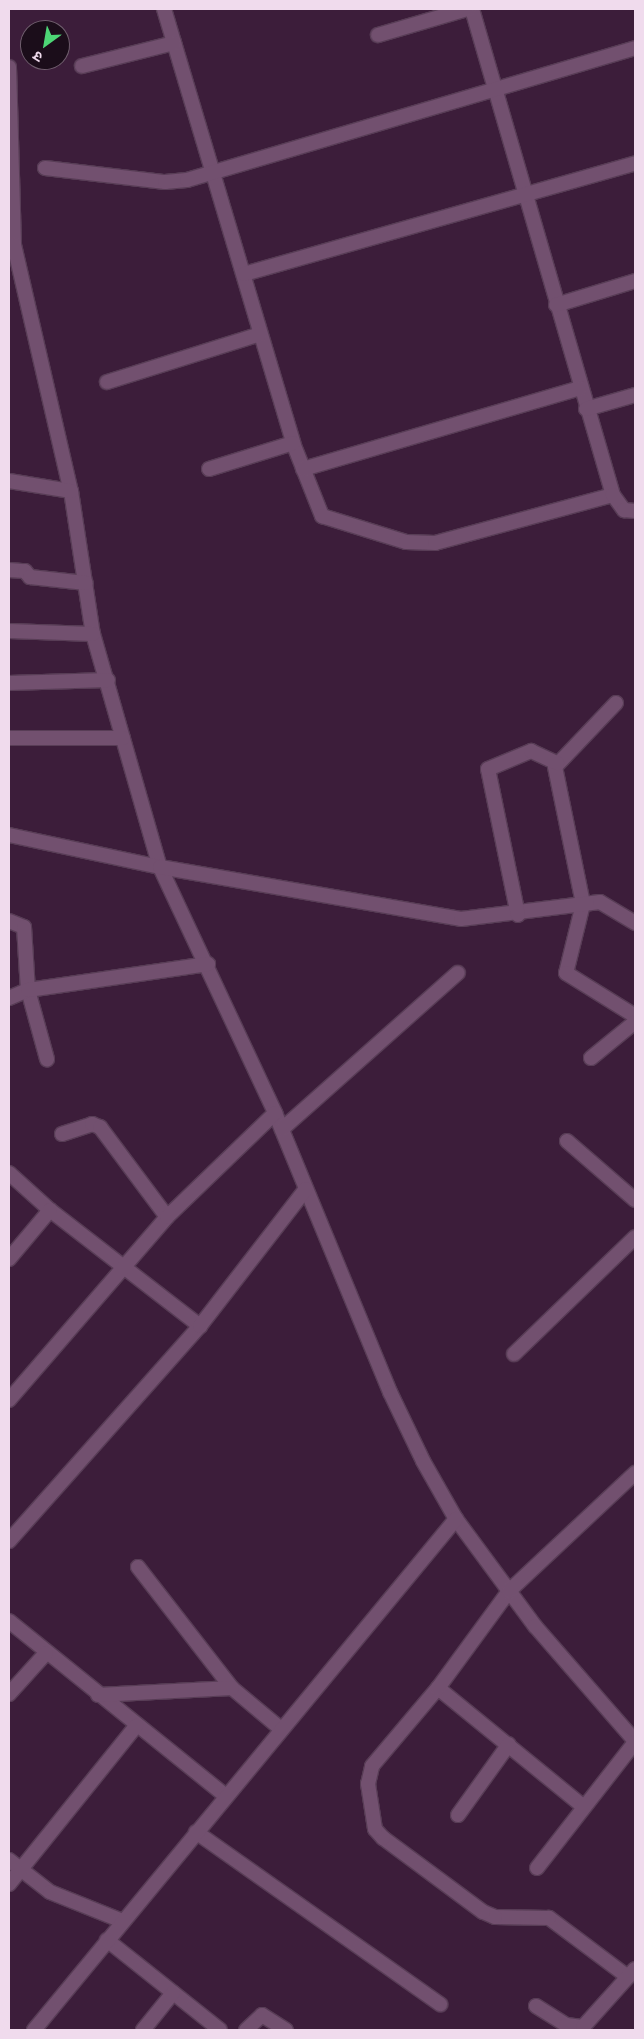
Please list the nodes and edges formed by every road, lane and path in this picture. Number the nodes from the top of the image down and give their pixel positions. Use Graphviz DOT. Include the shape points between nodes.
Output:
graph roads {
  1 [pos="164,9"];
  2 [pos="467,9"];
  3 [pos="472,9"];
  4 [pos="378,35"];
  5 [pos="174,43"];
  6 [pos="635,48"];
  7 [pos="82,66"];
  8 [pos="9,67"];
  9 [pos="495,88"];
  10 [pos="635,163"];
  11 [pos="45,168"];
  12 [pos="212,174"];
  13 [pos="524,196"];
  14 [pos="244,274"];
  15 [pos="635,281"];
  16 [pos="556,305"];
  17 [pos="260,334"];
  18 [pos="107,382"];
  19 [pos="580,388"];
  20 [pos="635,395"];
  21 [pos="586,409"];
  22 [pos="293,443"];
  23 [pos="209,469"];
  24 [pos="303,469"];
  25 [pos="9,481"];
  26 [pos="71,491"];
  27 [pos="613,495"];
  28 [pos="635,511"];
  29 [pos="9,570"];
  30 [pos="86,583"];
  31 [pos="9,631"];
  32 [pos="94,634"];
  33 [pos="108,680"];
  34 [pos="9,683"];
  35 [pos="616,703"];
  36 [pos="9,738"];
  37 [pos="122,738"];
  38 [pos="557,763"];
  39 [pos="9,835"];
  40 [pos="160,867"];
  41 [pos="583,904"];
  42 [pos="518,914"];
  43 [pos="9,921"];
  44 [pos="635,923"];
  45 [pos="208,964"];
  46 [pos="458,973"];
  47 [pos="28,990"];
  48 [pos="9,998"];
  49 [pos="635,1016"];
  50 [pos="635,1022"];
  51 [pos="47,1058"];
  52 [pos="591,1058"];
  53 [pos="275,1113"];
  54 [pos="282,1129"];
  55 [pos="62,1134"];
  56 [pos="567,1141"];
  57 [pos="9,1173"];
  58 [pos="306,1189"];
  59 [pos="635,1200"];
  60 [pos="50,1210"];
  61 [pos="167,1217"];
  62 [pos="635,1237"];
  63 [pos="9,1259"];
  64 [pos="126,1266"];
  65 [pos="200,1326"];
  66 [pos="514,1354"];
  67 [pos="9,1400"];
  68 [pos="635,1474"];
  69 [pos="456,1519"];
  70 [pos="9,1541"];
  71 [pos="138,1567"];
  72 [pos="509,1591"];
  73 [pos="9,1621"];
  74 [pos="46,1653"];
  75 [pos="232,1688"];
  76 [pos="438,1688"];
  77 [pos="9,1694"];
  78 [pos="98,1696"];
  79 [pos="136,1726"];
  80 [pos="281,1729"];
  81 [pos="635,1742"];
  82 [pos="509,1744"];
  83 [pos="226,1796"];
  84 [pos="584,1807"];
  85 [pos="458,1815"];
  86 [pos="196,1832"];
  87 [pos="9,1860"];
  88 [pos="537,1868"];
  89 [pos="20,1870"];
  90 [pos="9,1884"];
  91 [pos="122,1921"];
  92 [pos="107,1940"];
  93 [pos="632,1973"];
  94 [pos="174,1993"];
  95 [pos="440,2004"];
  96 [pos="536,2006"];
  97 [pos="34,2030"];
  98 [pos="143,2030"];
  99 [pos="220,2030"];
  100 [pos="246,2030"];
  101 [pos="286,2030"];
  1 -- 5 [label="street"];
  2 -- 4 [label="street"];
  3 -- 9 [label="street"];
  5 -- 7 [label="street"];
  5 -- 12 [label="street"];
  6 -- 9 [label="street"];
  8 -- 26 [label="street" via="14,245"];
  9 -- 12 [label="street"];
  9 -- 13 [label="street"];
  10 -- 13 [label="street"];
  11 -- 12 [label="street" via="164,182"];
  12 -- 14 [label="street"];
  13 -- 14 [label="street"];
  13 -- 16 [label="street"];
  14 -- 17 [label="street"];
  15 -- 16 [label="street"];
  16 -- 19 [label="street"];
  17 -- 18 [label="street"];
  17 -- 22 [label="street"];
  19 -- 21 [label="street"];
  19 -- 24 [label="street"];
  20 -- 21 [label="street"];
  21 -- 27 [label="street"];
  22 -- 23 [label="street"];
  22 -- 24 [label="street"];
  24 -- 27 [label="street" via="319,512 327,520 416,543 446,541"];
  25 -- 26 [label="street"];
  26 -- 30 [label="street"];
  27 -- 28 [label="street" via="624,510"];
  29 -- 30 [label="street" via="24,571 30,577"];
  30 -- 32 [label="street"];
  31 -- 32 [label="street"];
  32 -- 33 [label="street"];
  33 -- 34 [label="street"];
  33 -- 37 [label="street"];
  35 -- 38 [label="street"];
  36 -- 37 [label="street"];
  37 -- 40 [label="street"];
  38 -- 41 [label="street" via="555,771"];
  38 -- 42 [label="street" via="532,751 488,769"];
  39 -- 40 [label="street"];
  40 -- 42 [label="street" via="461,919"];
  40 -- 45 [label="street"];
  41 -- 42 [label="street"];
  41 -- 44 [label="street" via="600,902"];
  41 -- 49 [label="street" via="567,975"];
  43 -- 47 [label="street" via="24,927"];
  45 -- 47 [label="street"];
  45 -- 53 [label="street"];
  46 -- 54 [label="street"];
  47 -- 48 [label="street"];
  47 -- 51 [label="street"];
  50 -- 52 [label="street"];
  53 -- 54 [label="street"];
  53 -- 61 [label="street"];
  54 -- 58 [label="street"];
  55 -- 61 [label="street" via="92,1124 100,1127"];
  56 -- 59 [label="street"];
  57 -- 60 [label="street"];
  58 -- 65 [label="street"];
  58 -- 69 [label="street" via="390,1392"];
  60 -- 63 [label="street"];
  60 -- 64 [label="street"];
  61 -- 64 [label="street"];
  62 -- 66 [label="street"];
  64 -- 65 [label="street"];
  64 -- 67 [label="street"];
  65 -- 70 [label="street"];
  68 -- 72 [label="street"];
  69 -- 72 [label="street"];
  69 -- 80 [label="street"];
  71 -- 75 [label="street"];
  72 -- 76 [label="street"];
  72 -- 81 [label="street"];
  73 -- 74 [label="street"];
  74 -- 77 [label="street"];
  74 -- 78 [label="street"];
  75 -- 78 [label="street"];
  75 -- 80 [label="street"];
  76 -- 82 [label="street"];
  76 -- 93 [label="street" via="372,1766 368,1784 375,1830 484,1912 495,1917 549,1918"];
  78 -- 79 [label="street"];
  79 -- 83 [label="street"];
  79 -- 89 [label="street"];
  80 -- 83 [label="street"];
  81 -- 84 [label="street"];
  82 -- 84 [label="street"];
  82 -- 85 [label="street"];
  83 -- 86 [label="street"];
  84 -- 88 [label="street"];
  86 -- 91 [label="street"];
  86 -- 95 [label="street"];
  87 -- 89 [label="street"];
  89 -- 90 [label="street"];
  89 -- 91 [label="street" via="50,1892"];
  91 -- 92 [label="street"];
  92 -- 94 [label="street"];
  92 -- 97 [label="street"];
  93 -- 96 [label="street" via="583,2027 566,2025"];
  94 -- 98 [label="street"];
  94 -- 99 [label="street"];
  100 -- 101 [label="street" via="262,2015"];
}
